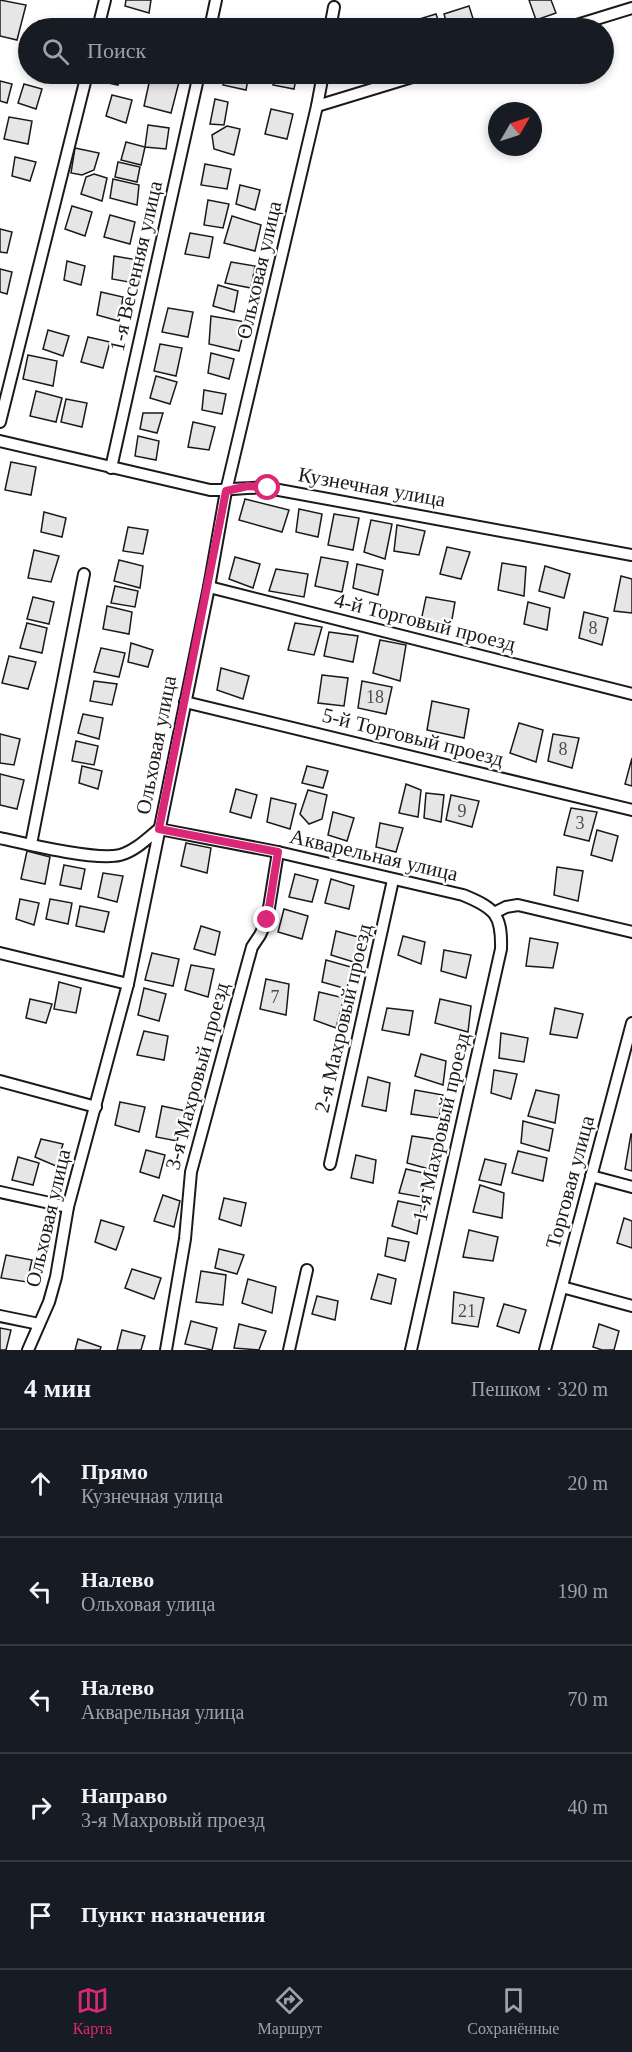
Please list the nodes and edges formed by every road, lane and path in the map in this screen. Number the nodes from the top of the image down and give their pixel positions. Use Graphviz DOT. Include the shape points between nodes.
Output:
graph roads {
  1 [pos="105,0"];
  2 [pos="216,0"];
  3 [pos="334,7"];
  4 [pos="632,8"];
  5 [pos="100,18"];
  6 [pos="212,18"];
  7 [pos="332,18"];
  8 [pos="600,18"];
  9 [pos="84,84"];
  10 [pos="198,84"];
  11 [pos="321,84"];
  12 [pos="389,84"];
  13 [pos="317,106"];
  14 [pos="0,422"];
  15 [pos="0,441"];
  16 [pos="111,468"];
  17 [pos="226,491"];
  18 [pos="632,555"];
  19 [pos="84,574"];
  20 [pos="209,587"];
  21 [pos="632,694"];
  22 [pos="184,702"];
  23 [pos="632,810"];
  24 [pos="159,829"];
  25 [pos="0,838"];
  26 [pos="31,844"];
  27 [pos="278,852"];
  28 [pos="393,880"];
  29 [pos="494,913"];
  30 [pos="632,932"];
  31 [pos="0,953"];
  32 [pos="129,984"];
  33 [pos="632,1023"];
  34 [pos="627,1060"];
  35 [pos="0,1081"];
  36 [pos="96,1107"];
  37 [pos="330,1164"];
  38 [pos="591,1176"];
  39 [pos="632,1187"];
  40 [pos="0,1192"];
  41 [pos="68,1207"];
  42 [pos="307,1270"];
  43 [pos="562,1287"];
  44 [pos="632,1306"];
  45 [pos="0,1316"];
  46 [pos="39,1324"];
  47 [pos="28,1350"];
  48 [pos="166,1350"];
  49 [pos="289,1350"];
  50 [pos="411,1350"];
  51 [pos="545,1350"];
  1 -- 5 [label="street"];
  2 -- 6 [label="street"];
  3 -- 7 [label="street"];
  4 -- 8 [label="street"];
  9 -- 14 [label="street"];
  10 -- 16 [label="street, 1-я Весенняя улица"];
  11 -- 13 [label="street, Ольховая улица"];
  12 -- 13 [label="street"];
  13 -- 17 [label="street, Ольховая улица"];
  15 -- 16 [label="street, Кузнечная улица"];
  16 -- 17 [label="street, Кузнечная улица"];
  17 -- 18 [label="street, Кузнечная улица" via="248,486 268,488"];
  17 -- 20 [label="street, Ольховая улица"];
  19 -- 26 [label="street"];
  20 -- 21 [label="street, 4-й Торговый проезд"];
  20 -- 22 [label="street, Ольховая улица"];
  22 -- 23 [label="street, 5-й Торговый проезд"];
  22 -- 24 [label="street, Ольховая улица"];
  24 -- 26 [label="street" via="120,855 90,855"];
  24 -- 27 [label="street, Акварельная улица"];
  24 -- 32 [label="street, Ольховая улица"];
  25 -- 26 [label="street"];
  27 -- 28 [label="street, Акварельная улица"];
  27 -- 48 [label="street, 3-я Махровый проезд" via="267,920 246,965 191,1172 185,1239"];
  28 -- 29 [label="street, Акварельная улица" via="463,895"];
  28 -- 37 [label="street, 2-я Махровый проезд"];
  29 -- 30 [label="street" via="518,905"];
  29 -- 50 [label="street, 1-я Махровый проезд" via="501,928 501,949"];
  31 -- 32 [label="street"];
  32 -- 36 [label="street, Ольховая улица"];
  33 -- 34 [label="street, Торговая улица"];
  34 -- 38 [label="street, Торговая улица"];
  35 -- 36 [label="street"];
  36 -- 41 [label="street, Ольховая улица"];
  38 -- 39 [label="street"];
  38 -- 43 [label="street, Торговая улица"];
  40 -- 41 [label="street"];
  41 -- 46 [label="street, Ольховая улица" via="56,1276"];
  42 -- 49 [label="street"];
  43 -- 44 [label="street"];
  43 -- 51 [label="street, Торговая улица"];
  45 -- 46 [label="street"];
  46 -- 47 [label="street, Ольховая улица"];
}
